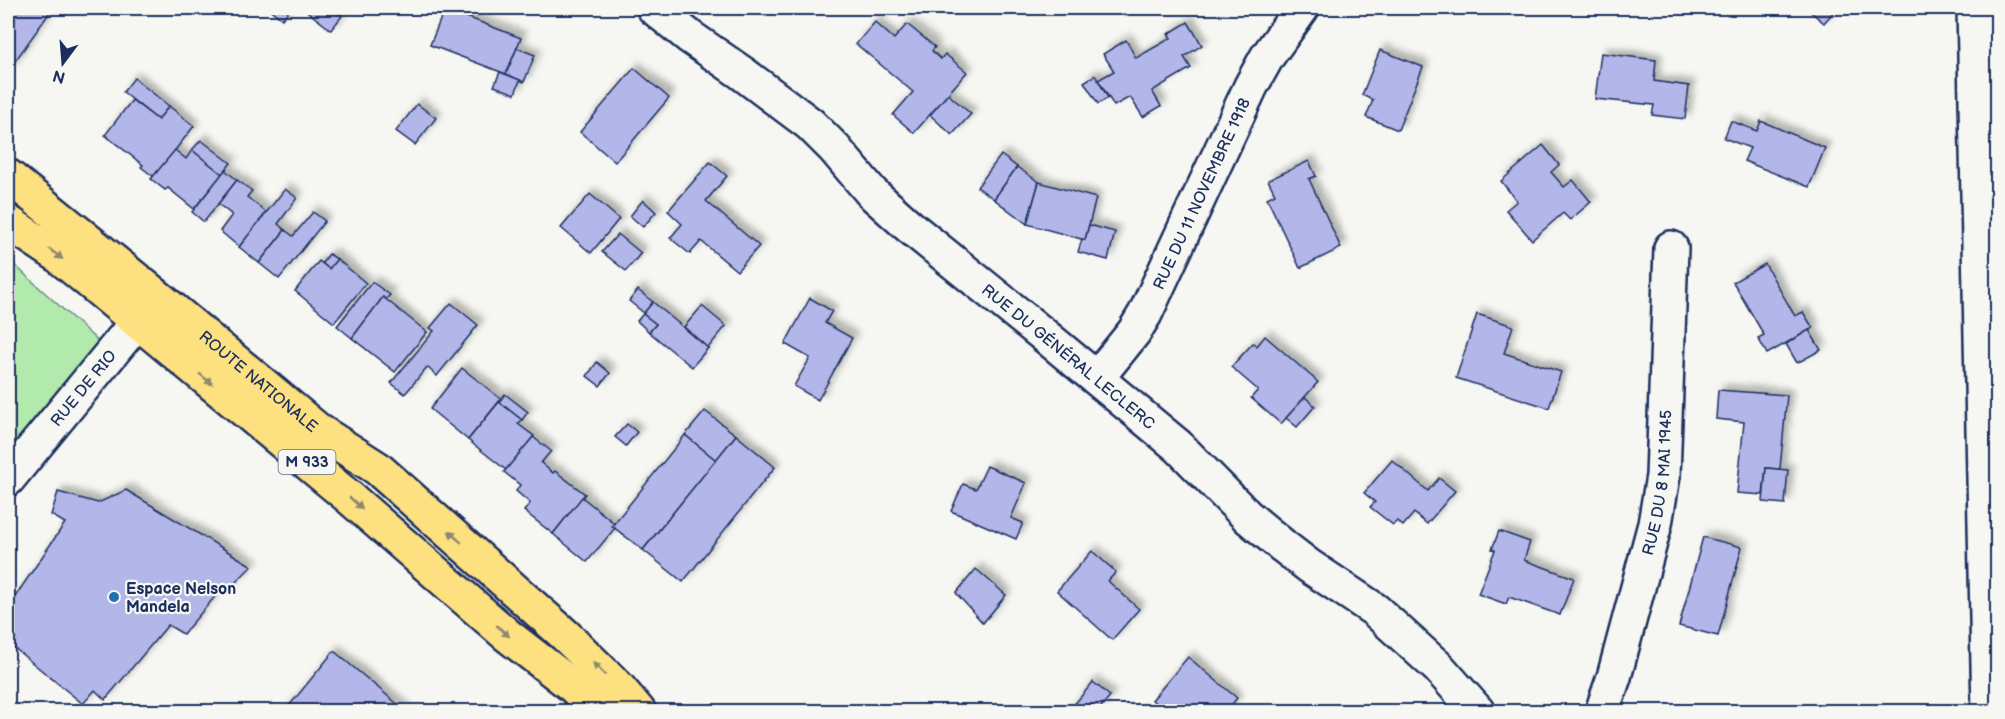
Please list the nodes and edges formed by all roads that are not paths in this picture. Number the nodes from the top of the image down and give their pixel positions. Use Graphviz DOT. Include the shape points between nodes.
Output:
graph roads {
  1 [pos="654,8"];
  2 [pos="1302,8"];
  3 [pos="1974,8"];
  4 [pos="8,176"];
  5 [pos="8,222"];
  6 [pos="1671,248"];
  7 [pos="158,297"];
  8 [pos="137,322"];
  9 [pos="1097,378"];
  10 [pos="8,479"];
  11 [pos="598,711"];
  12 [pos="639,711"];
  13 [pos="1478,711"];
  14 [pos="1602,711"];
  15 [pos="1989,711"];
  1 -- 9 [label="street, RUE DU GÉNÉRAL LECLERC" via="810,124 903,221"];
  2 -- 9 [label="street, RUE DU 11 NOVEMBRE 1918" via="1251,86 1145,314"];
  3 -- 15 [label="street"];
  4 -- 7 [label="main road, ROUTE NATIONALE / M 933"];
  5 -- 8 [label="main road, ROUTE NATIONALE / M 933, one-way" via="56,254"];
  6 -- 14 [label="street, RUE DU 8 MAI 1945" via="1663,476 1655,524"];
  7 -- 8 [label="street, RUE DE RIO"];
  12 -- 7 [label="main road, ROUTE NATIONALE / M 933, one-way" via="565,635 384,475 319,431"];
  8 -- 10 [label="street, RUE DE RIO"];
  8 -- 11 [label="main road, ROUTE NATIONALE / M 933, one-way"];
  9 -- 13 [label="street, RUE DU GÉNÉRAL LECLERC" via="1178,446 1248,517 1309,566 1375,610 1439,668"];
}
